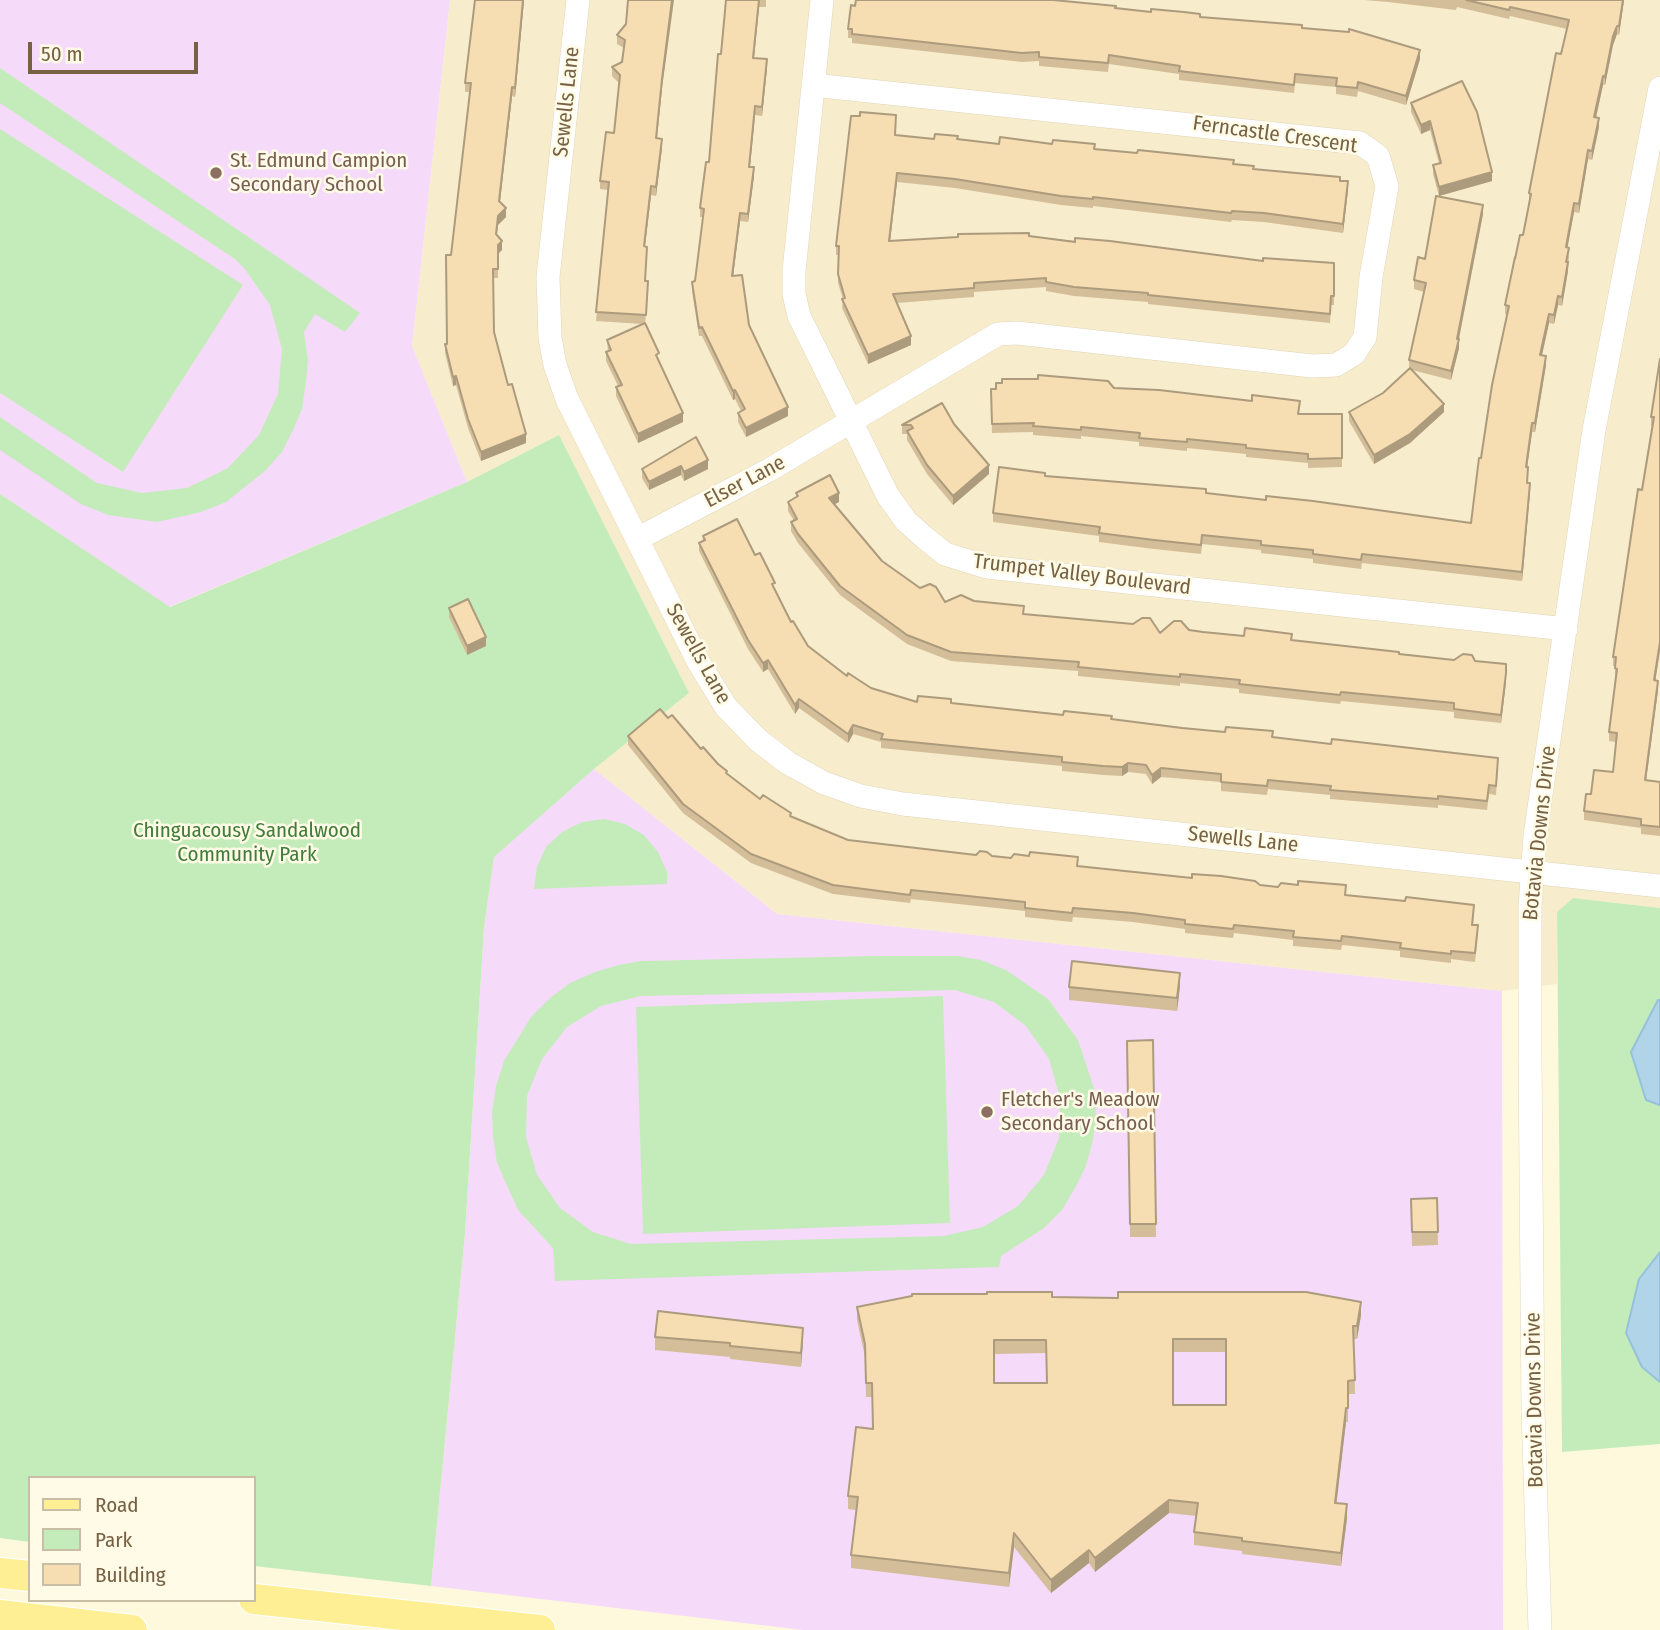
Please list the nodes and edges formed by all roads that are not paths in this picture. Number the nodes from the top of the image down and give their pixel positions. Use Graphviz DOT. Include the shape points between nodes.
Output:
graph roads {
  1 [pos="578,0"];
  2 [pos="822,0"];
  3 [pos="813,85"];
  4 [pos="1660,88"];
  5 [pos="850,421"];
  6 [pos="637,538"];
  7 [pos="1566,629"];
  8 [pos="1532,872"];
  9 [pos="1660,886"];
  10 [pos="0,1573"];
  11 [pos="28,1576"];
  12 [pos="256,1599"];
  13 [pos="0,1615"];
  14 [pos="488,1627"];
  15 [pos="132,1630"];
  16 [pos="540,1630"];
  17 [pos="1540,1630"];
  1 -- 6 [label="street, Sewells Lane" via="548,277 550,338 567,399"];
  2 -- 3 [label="street, Trumpet Valley Boulevard"];
  3 -- 5 [label="street, Trumpet Valley Boulevard" via="794,294 799,316"];
  3 -- 5 [label="street, Ferncastle Crescent" via="1360,144 1378,156 1388,186 1365,337 1354,354 1336,365 998,334"];
  4 -- 7 [label="street, Botavia Downs Drive" via="1594,430"];
  5 -- 6 [label="street, Elser Lane" via="769,470"];
  5 -- 7 [label="street, Trumpet Valley Boulevard" via="896,509 945,554 966,561 987,567"];
  6 -- 8 [label="street, Sewells Lane" via="726,707 788,763 842,790 903,804"];
  7 -- 8 [label="street, Botavia Downs Drive"];
  8 -- 9 [label="street, Sewells Lane"];
  8 -- 17 [label="street, Botavia Downs Drive" via="1533,1410"];
  10 -- 11 [label="main road"];
  12 -- 14 [label="main road"];
  13 -- 15 [label="main road"];
  14 -- 16 [label="main road"];
}
